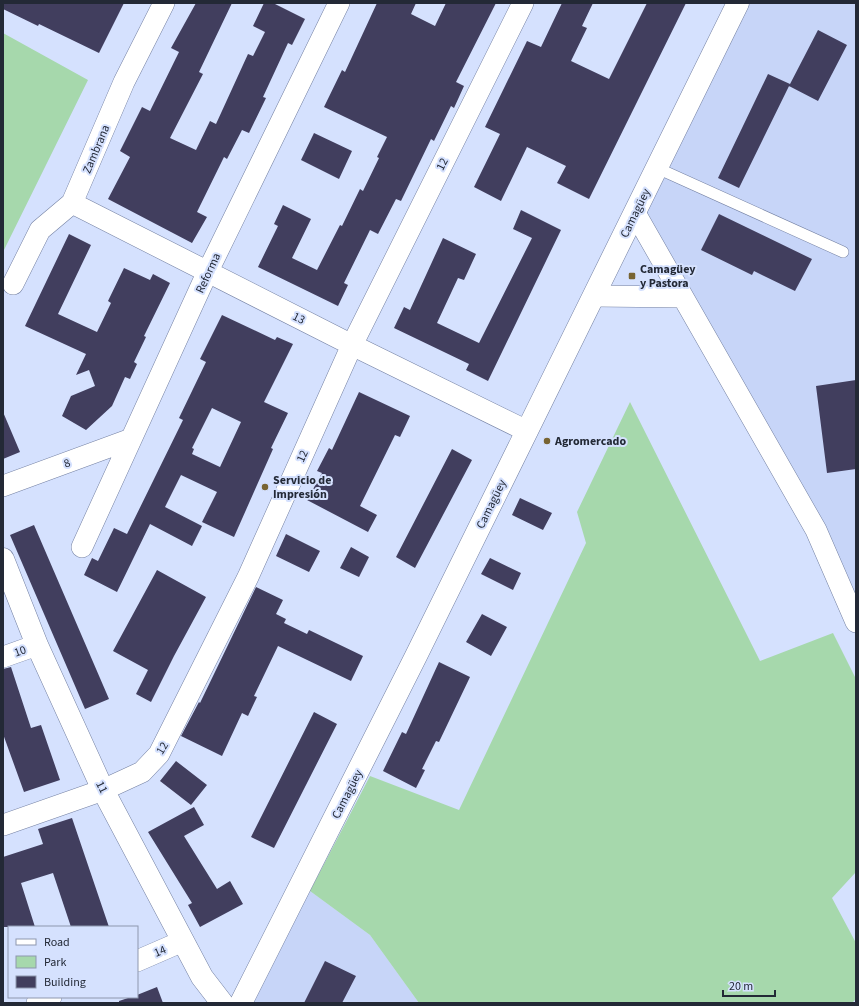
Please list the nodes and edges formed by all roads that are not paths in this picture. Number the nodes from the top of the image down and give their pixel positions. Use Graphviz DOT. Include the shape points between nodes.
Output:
graph roads {
  1 [pos="164,3"];
  2 [pos="339,3"];
  3 [pos="523,3"];
  4 [pos="738,3"];
  5 [pos="657,168"];
  6 [pos="72,203"];
  7 [pos="635,213"];
  8 [pos="843,252"];
  9 [pos="208,271"];
  10 [pos="13,284"];
  11 [pos="594,296"];
  12 [pos="683,297"];
  13 [pos="352,346"];
  14 [pos="527,431"];
  15 [pos="131,439"];
  16 [pos="3,486"];
  17 [pos="82,547"];
  18 [pos="3,560"];
  19 [pos="856,622"];
  20 [pos="37,645"];
  21 [pos="3,656"];
  22 [pos="103,790"];
  23 [pos="3,825"];
  24 [pos="183,942"];
  25 [pos="138,961"];
  26 [pos="49,998"];
  27 [pos="37,1003"];
  28 [pos="222,1003"];
  29 [pos="241,1003"];
  1 -- 6 [label="street, Zambrana" via="124,82"];
  2 -- 9 [label="street, Reforma"];
  3 -- 13 [label="street, 12"];
  4 -- 5 [label="main road, Camagüey"];
  5 -- 7 [label="main road, Camagüey"];
  5 -- 8 [label="lane"];
  6 -- 9 [label="street, 13"];
  6 -- 10 [label="street, Zambrana" via="40,230"];
  7 -- 11 [label="main road, Camagüey"];
  7 -- 12 [label="street"];
  9 -- 13 [label="street, 13"];
  9 -- 15 [label="street, Reforma"];
  11 -- 12 [label="street"];
  11 -- 14 [label="main road, Camagüey"];
  12 -- 19 [label="street" via="816,530"];
  13 -- 14 [label="street, 13"];
  13 -- 22 [label="street, 12" via="248,577 160,754 142,772"];
  14 -- 29 [label="main road, Camagüey"];
  15 -- 16 [label="street, 8"];
  15 -- 17 [label="street, Reforma"];
  18 -- 20 [label="main road, 11"];
  20 -- 21 [label="street, 10"];
  20 -- 22 [label="main road, 11"];
  22 -- 23 [label="street, 12"];
  22 -- 24 [label="main road, 11"];
  24 -- 25 [label="street, 14"];
  24 -- 28 [label="main road, 11" via="202,977"];
  26 -- 27 [label="street"];
}
